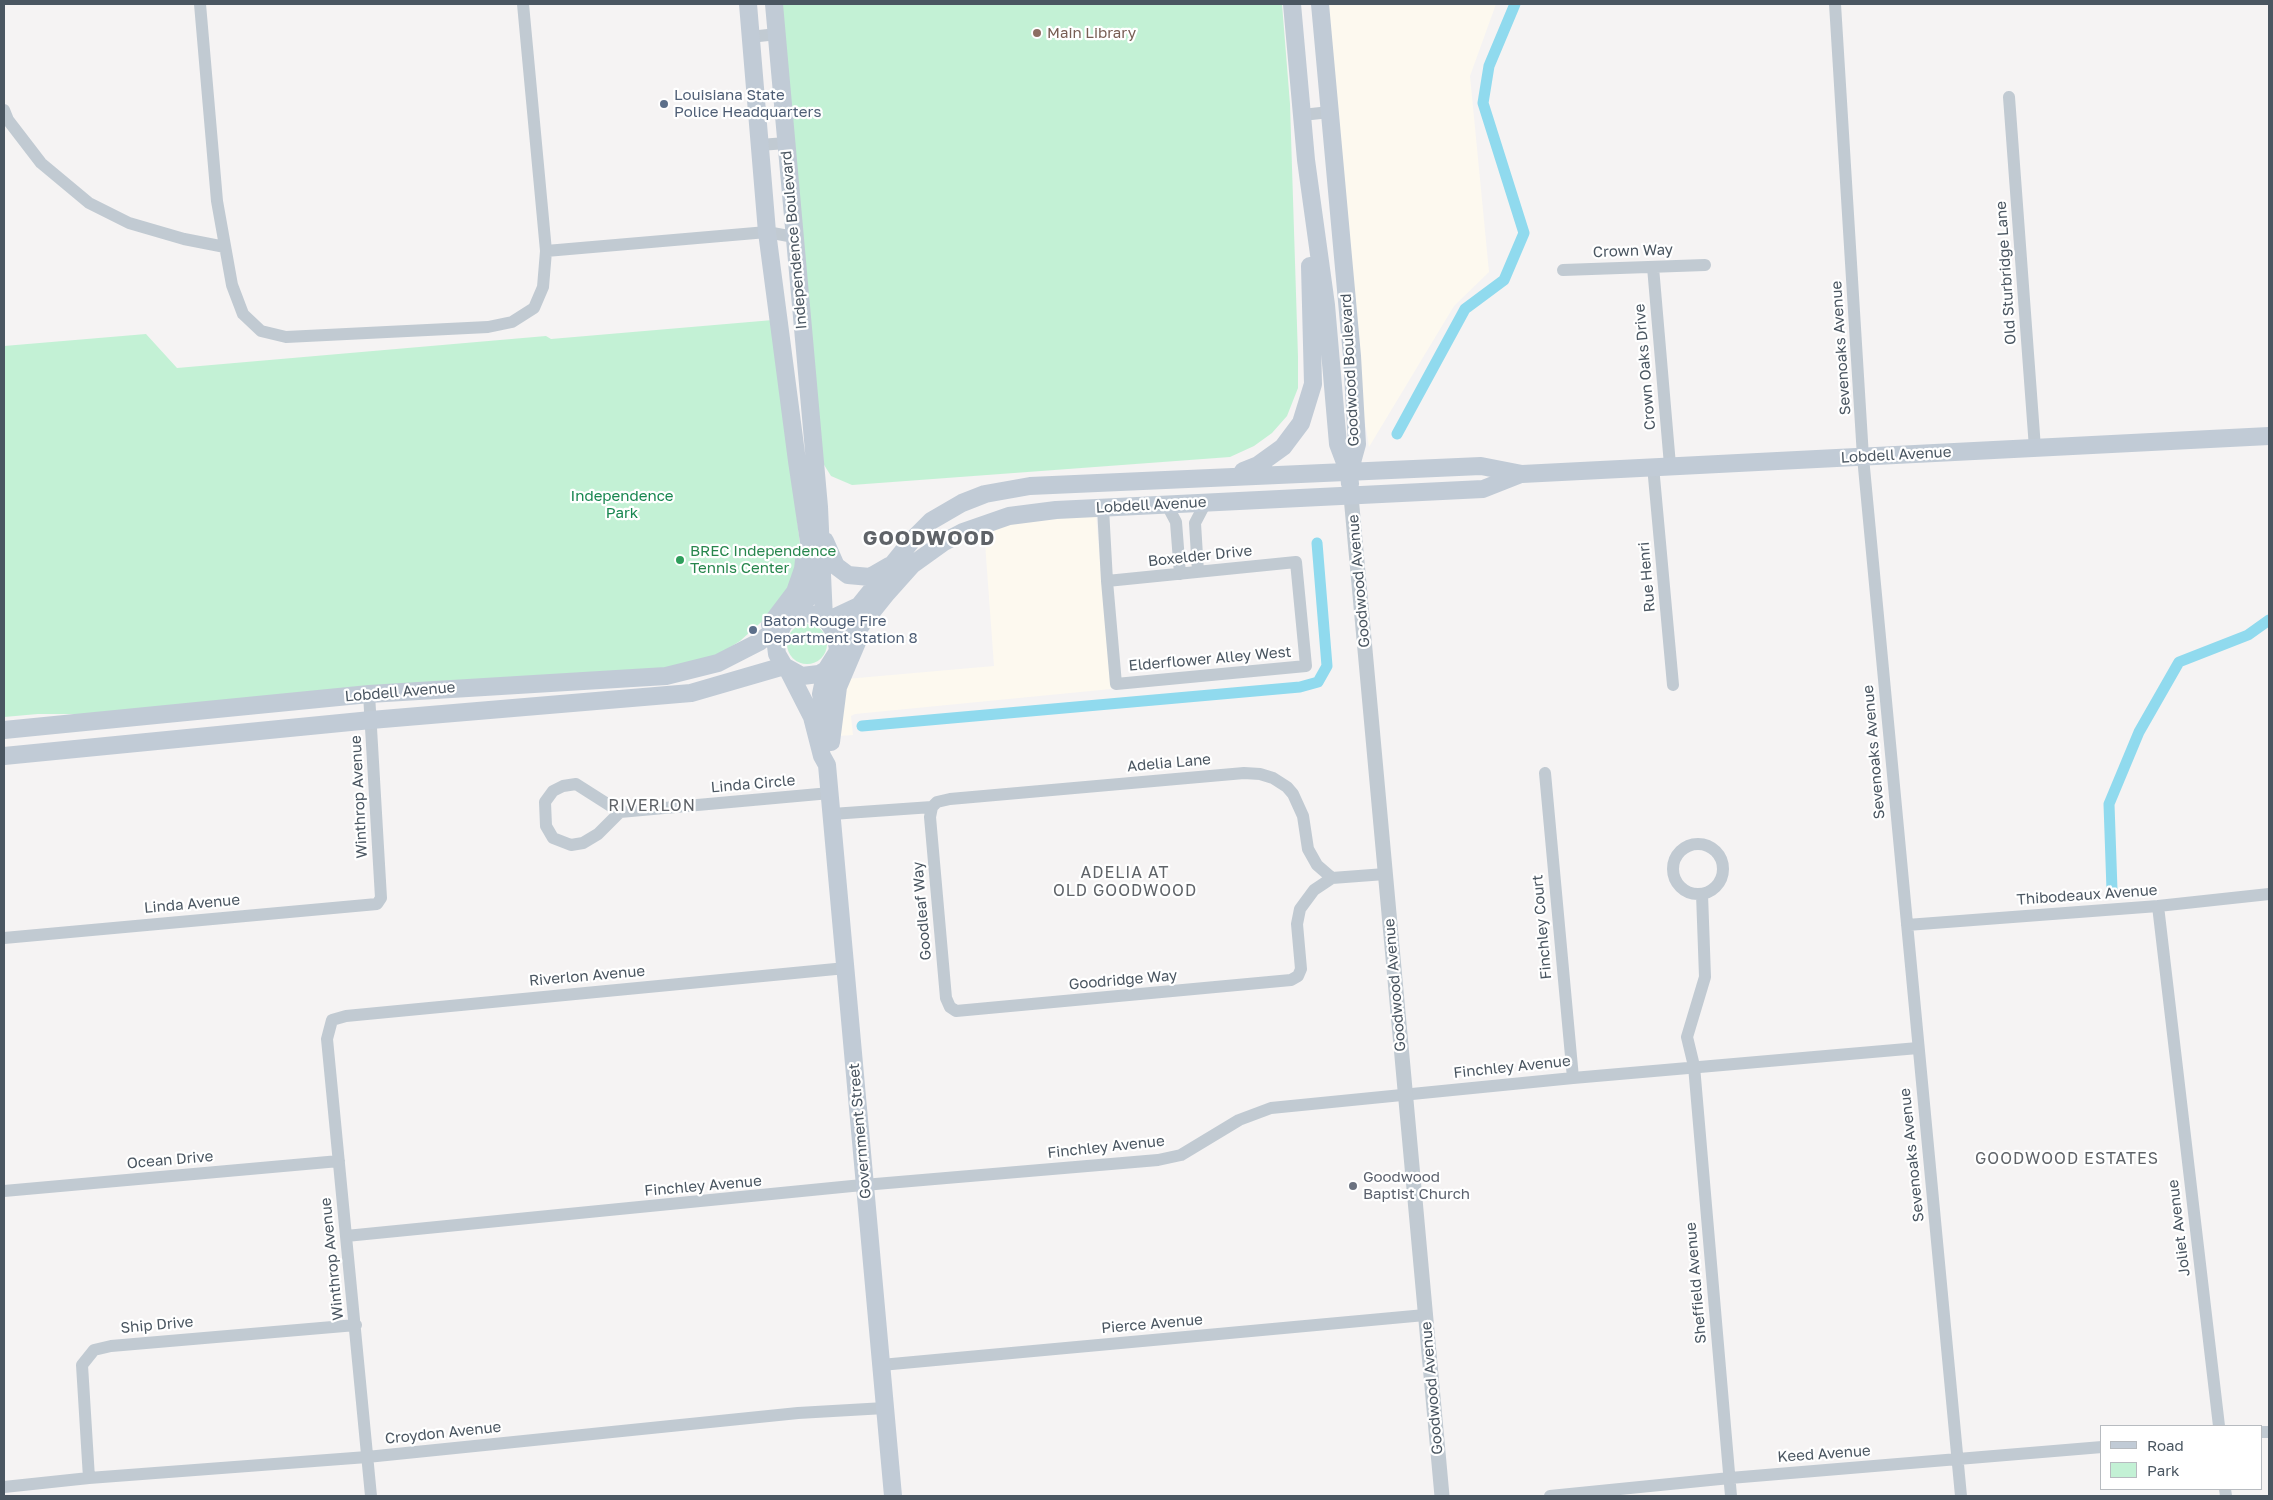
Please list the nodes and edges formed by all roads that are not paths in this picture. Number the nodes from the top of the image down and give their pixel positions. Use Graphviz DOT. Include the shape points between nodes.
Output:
graph roads {
  1 [pos="200,4"];
  2 [pos="523,4"];
  3 [pos="748,4"];
  4 [pos="774,4"];
  5 [pos="1292,4"];
  6 [pos="1320,4"];
  7 [pos="1835,4"];
  8 [pos="777,34"];
  9 [pos="750,37"];
  10 [pos="2009,97"];
  11 [pos="4,110"];
  12 [pos="1330,112"];
  13 [pos="1302,115"];
  14 [pos="786,143"];
  15 [pos="760,145"];
  16 [pos="1306,160"];
  17 [pos="767,232"];
  18 [pos="794,237"];
  19 [pos="225,247"];
  20 [pos="546,252"];
  21 [pos="1705,264"];
  22 [pos="1653,267"];
  23 [pos="1563,270"];
  24 [pos="1326,305"];
  25 [pos="1352,356"];
  26 [pos="2269,436"];
  27 [pos="2035,448"];
  28 [pos="1864,457"];
  29 [pos="1662,466"];
  30 [pos="1349,473"];
  31 [pos="1522,474"];
  32 [pos="1231,476"];
  33 [pos="1055,484"];
  34 [pos="1351,496"];
  35 [pos="1206,502"];
  36 [pos="1167,505"];
  37 [pos="1103,508"];
  38 [pos="1056,510"];
  39 [pos="931,521"];
  40 [pos="813,525"];
  41 [pos="944,542"];
  42 [pos="890,565"];
  43 [pos="1198,572"];
  44 [pos="1180,574"];
  45 [pos="1107,581"];
  46 [pos="791,619"];
  47 [pos="826,620"];
  48 [pos="862,625"];
  49 [pos="760,642"];
  50 [pos="831,664"];
  51 [pos="1306,666"];
  52 [pos="786,668"];
  53 [pos="762,673"];
  54 [pos="1673,686"];
  55 [pos="800,692"];
  56 [pos="369,694"];
  57 [pos="371,720"];
  58 [pos="28,727"];
  59 [pos="4,730"];
  60 [pos="831,742"];
  61 [pos="4,743"];
  62 [pos="4,756"];
  63 [pos="828,765"];
  64 [pos="1545,773"];
  65 [pos="830,793"];
  66 [pos="932,807"];
  67 [pos="620,812"];
  68 [pos="832,814"];
  69 [pos="1385,874"];
  70 [pos="1332,878"];
  71 [pos="1702,894"];
  72 [pos="2269,894"];
  73 [pos="381,898"];
  74 [pos="2158,906"];
  75 [pos="1908,925"];
  76 [pos="4,938"];
  77 [pos="846,968"];
  78 [pos="953,1010"];
  79 [pos="332,1020"];
  80 [pos="1918,1048"];
  81 [pos="1694,1066"];
  82 [pos="1572,1078"];
  83 [pos="1405,1095"];
  84 [pos="339,1161"];
  85 [pos="865,1185"];
  86 [pos="4,1191"];
  87 [pos="346,1236"];
  88 [pos="1425,1315"];
  89 [pos="356,1325"];
  90 [pos="881,1365"];
  91 [pos="885,1408"];
  92 [pos="2219,1425"];
  93 [pos="2100,1447"];
  94 [pos="367,1457"];
  95 [pos="1958,1460"];
  96 [pos="89,1478"];
  97 [pos="1730,1478"];
  98 [pos="4,1487"];
  99 [pos="371,1496"];
  100 [pos="893,1496"];
  101 [pos="1442,1496"];
  102 [pos="1550,1496"];
  103 [pos="1731,1496"];
  104 [pos="1961,1496"];
  1 -- 19 [label="street" via="217,201"];
  2 -- 20 [label="street"];
  3 -- 9 [label="main road, Independence Boulevard"];
  4 -- 8 [label="main road, Independence Boulevard"];
  5 -- 13 [label="main road, Goodwood Boulevard"];
  6 -- 12 [label="main road, Goodwood Boulevard"];
  7 -- 28 [label="street, Sevenoaks Avenue"];
  8 -- 9 [label="street"];
  8 -- 14 [label="main road, Independence Boulevard"];
  9 -- 15 [label="main road, Independence Boulevard"];
  10 -- 27 [label="street, Old Sturbridge Lane"];
  11 -- 19 [label="street" via="41,163 89,203 129,223"];
  12 -- 13 [label="street"];
  12 -- 25 [label="main road, Goodwood Boulevard"];
  13 -- 16 [label="main road, Goodwood Boulevard"];
  14 -- 15 [label="street"];
  14 -- 18 [label="main road, Independence Boulevard"];
  15 -- 17 [label="main road, Independence Boulevard"];
  16 -- 24 [label="main road, Goodwood Boulevard"];
  16 -- 32 [label="main road" via="1313,384 1302,423 1283,447 1258,465"];
  17 -- 18 [label="street"];
  17 -- 20 [label="street"];
  17 -- 40 [label="main road, Independence Boulevard" via="797,461"];
  18 -- 40 [label="main road, Independence Boulevard" via="816,477"];
  19 -- 20 [label="street" via="232,285 243,314 261,331 286,337 488,327 512,322 534,308 543,287"];
  21 -- 22 [label="street, Crown Way"];
  22 -- 23 [label="street, Crown Way"];
  22 -- 29 [label="street, Crown Oaks Drive"];
  24 -- 25 [label="main road" via="1337,346"];
  24 -- 30 [label="main road, Goodwood Boulevard" via="1338,444"];
  25 -- 30 [label="main road, Goodwood Boulevard" via="1357,444"];
  26 -- 27 [label="main road, Lobdell Avenue"];
  27 -- 28 [label="main road, Lobdell Avenue"];
  28 -- 29 [label="main road, Lobdell Avenue"];
  28 -- 75 [label="street, Sevenoaks Avenue"];
  29 -- 31 [label="main road, Lobdell Avenue"];
  29 -- 54 [label="street, Rue Henri"];
  30 -- 31 [label="main road, Lobdell Avenue" via="1481,466"];
  30 -- 32 [label="main road, Lobdell Avenue"];
  30 -- 34 [label="main road, Goodwood Avenue"];
  31 -- 34 [label="main road, Lobdell Avenue" via="1482,489"];
  32 -- 33 [label="main road, Lobdell Avenue"];
  33 -- 38 [label="main road"];
  33 -- 39 [label="main road, Lobdell Avenue" via="985,494"];
  34 -- 35 [label="main road, Lobdell Avenue"];
  34 -- 69 [label="street, Goodwood Avenue"];
  35 -- 36 [label="main road, Lobdell Avenue"];
  35 -- 43 [label="street" via="1195,523"];
  36 -- 37 [label="main road, Lobdell Avenue"];
  36 -- 44 [label="street" via="1176,522"];
  37 -- 38 [label="main road, Lobdell Avenue"];
  37 -- 45 [label="street"];
  38 -- 41 [label="main road, Lobdell Avenue" via="1009,516"];
  39 -- 41 [label="main road"];
  39 -- 42 [label="main road, Lobdell Avenue"];
  40 -- 42 [label="main road" via="841,572 870,577"];
  40 -- 46 [label="main road" via="810,594"];
  40 -- 47 [label="main road"];
  40 -- 49 [label="main road" via="799,581 789,602"];
  41 -- 48 [label="main road, Lobdell Avenue" via="900,577"];
  42 -- 47 [label="main road, Lobdell Avenue" via="859,606"];
  43 -- 44 [label="street, Boxelder Drive"];
  43 -- 51 [label="street, Boxelder Drive" via="1296,562"];
  44 -- 45 [label="street, Boxelder Drive"];
  45 -- 51 [label="street, Elderflower Alley West" via="1116,684"];
  46 -- 47 [label="main road" via="813,614"];
  46 -- 49 [label="main road, Lobdell Avenue"];
  46 -- 52 [label="main road" via="776,637 777,654"];
  47 -- 50 [label="main road" via="832,626 838,643"];
  48 -- 50 [label="main road, Lobdell Avenue"];
  48 -- 60 [label="main road" via="838,687"];
  49 -- 56 [label="main road, Lobdell Avenue" via="718,663 666,676"];
  50 -- 52 [label="main road" via="811,676 802,676"];
  50 -- 60 [label="main road, Government Street" via="822,684 822,704"];
  52 -- 53 [label="main road, Lobdell Avenue"];
  52 -- 55 [label="main road, Government Street"];
  53 -- 55 [label="main road" via="786,682"];
  53 -- 57 [label="main road, Lobdell Avenue" via="691,693"];
  55 -- 63 [label="main road, Government Street"];
  56 -- 57 [label="street, Winthrop Avenue"];
  56 -- 58 [label="main road, Lobdell Avenue"];
  57 -- 62 [label="main road, Lobdell Avenue"];
  57 -- 73 [label="street, Winthrop Avenue"];
  58 -- 59 [label="main road, Lobdell Avenue"];
  58 -- 61 [label="main road"];
  60 -- 63 [label="main road, Government Street" via="832,756"];
  63 -- 65 [label="main road, Government Street"];
  64 -- 82 [label="street, Finchley Court"];
  65 -- 67 [label="street, Linda Circle"];
  65 -- 68 [label="main road, Government Street"];
  66 -- 68 [label="street, Adelia Lane"];
  66 -- 70 [label="street, Adelia Lane" via="937,802 950,799 1260,774 1280,783 1293,794 1303,816 1308,849 1317,865"];
  66 -- 78 [label="street, Goodleaf Way" via="930,817 946,998"];
  67 -- 67 [label="street" via="576,784 553,791 545,802 546,826 553,838 570,845 583,843 598,834"];
  68 -- 77 [label="main road, Government Street"];
  69 -- 70 [label="street"];
  69 -- 83 [label="street, Goodwood Avenue"];
  70 -- 78 [label="street, Goodridge Way" via="1314,890 1300,909 1297,924 1301,968 1295,978 1280,983"];
  71 -- 71 [label="street" via="1690,893 1681,887 1673,867 1681,852 1695,844 1706,845 1716,851 1724,872 1720,882"];
  71 -- 81 [label="street, Sheffield Avenue" via="1705,977 1687,1037"];
  72 -- 74 [label="street, Thibodeaux Avenue"];
  73 -- 76 [label="street, Linda Avenue" via="377,904"];
  74 -- 75 [label="street, Thibodeaux Avenue"];
  74 -- 92 [label="street, Joliet Avenue"];
  75 -- 80 [label="street, Sevenoaks Avenue"];
  77 -- 79 [label="street, Riverlon Avenue" via="346,1016"];
  77 -- 85 [label="main road, Government Street"];
  79 -- 84 [label="street, Winthrop Avenue" via="327,1039"];
  80 -- 81 [label="street, Finchley Avenue"];
  80 -- 95 [label="street, Sevenoaks Avenue"];
  81 -- 82 [label="street, Finchley Avenue"];
  81 -- 97 [label="street, Sheffield Avenue"];
  82 -- 83 [label="street, Finchley Avenue"];
  83 -- 85 [label="street, Finchley Avenue" via="1271,1108 1239,1120 1191,1150 1171,1158"];
  83 -- 88 [label="street, Goodwood Avenue"];
  84 -- 86 [label="street, Ocean Drive"];
  84 -- 87 [label="street, Winthrop Avenue"];
  85 -- 87 [label="street, Finchley Avenue"];
  85 -- 90 [label="main road, Government Street"];
  87 -- 89 [label="street, Winthrop Avenue"];
  88 -- 90 [label="street, Pierce Avenue"];
  88 -- 101 [label="street, Goodwood Avenue"];
  89 -- 94 [label="street, Winthrop Avenue"];
  89 -- 96 [label="street, Ship Drive" via="94,1350 82,1365"];
  90 -- 91 [label="main road, Government Street"];
  91 -- 94 [label="street, Croydon Avenue" via="798,1413"];
  91 -- 100 [label="main road, Government Street"];
  93 -- 95 [label="street, Keed Avenue"];
  94 -- 96 [label="street, Croydon Avenue"];
  94 -- 99 [label="street, Winthrop Avenue"];
  95 -- 97 [label="street, Keed Avenue"];
  95 -- 104 [label="street, Sevenoaks Avenue"];
  96 -- 98 [label="street, Croydon Avenue"];
  97 -- 102 [label="street, Keed Avenue"];
  97 -- 103 [label="street, Sheffield Avenue"];
}
